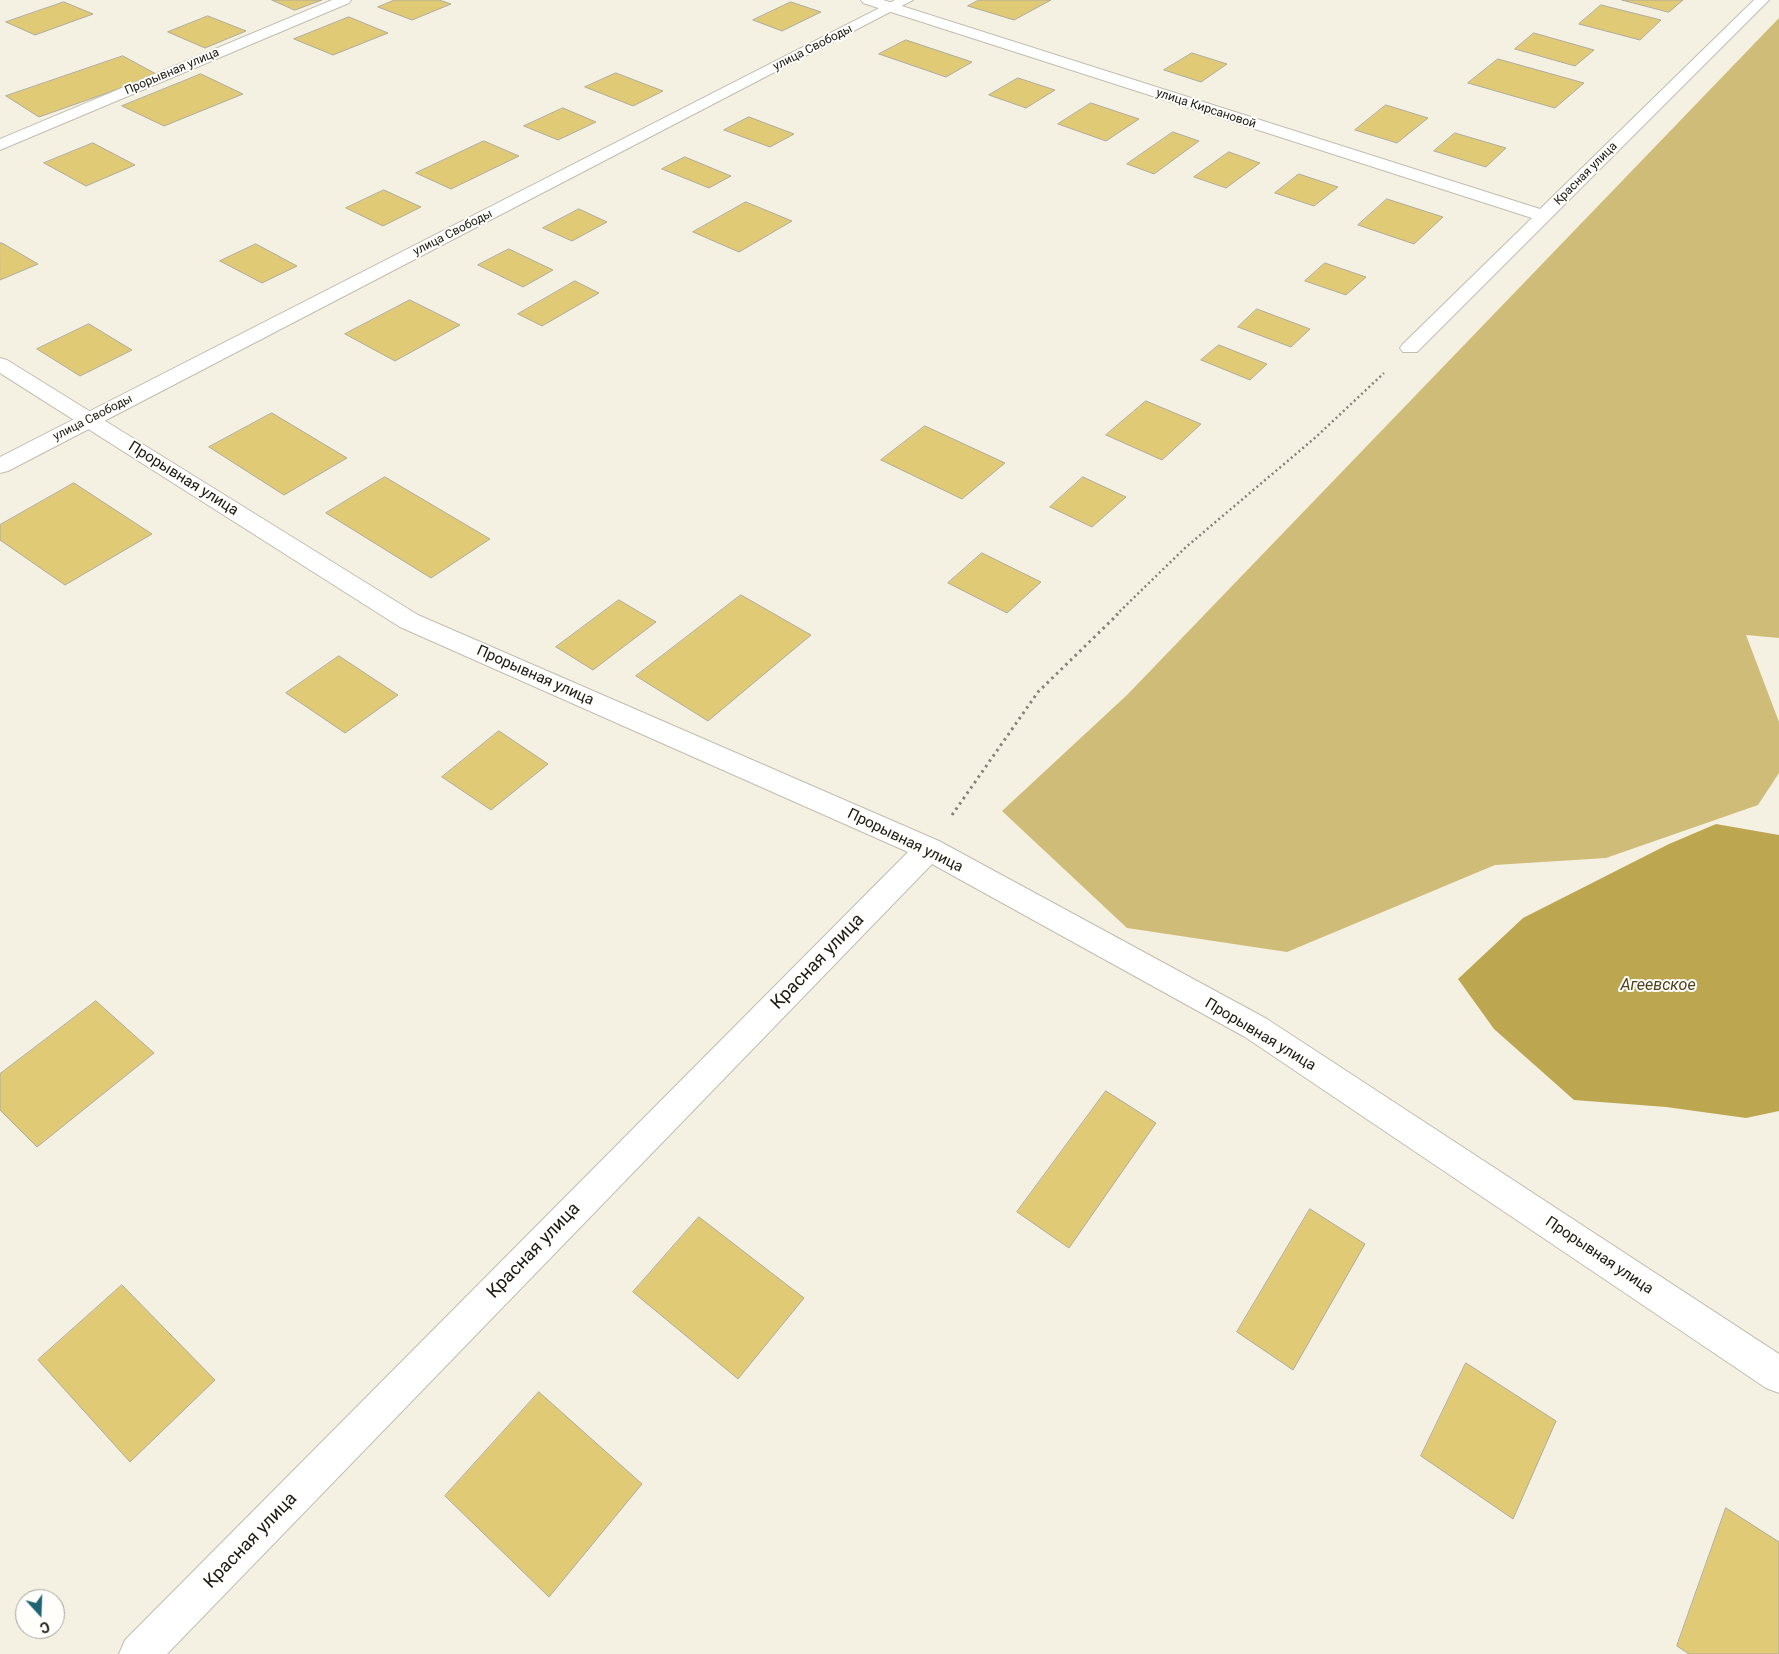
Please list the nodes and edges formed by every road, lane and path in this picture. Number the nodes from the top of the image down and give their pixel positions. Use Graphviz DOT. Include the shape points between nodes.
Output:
graph roads {
  1 [pos="344,0"];
  2 [pos="868,0"];
  3 [pos="1762,0"];
  4 [pos="898,4"];
  5 [pos="0,145"];
  6 [pos="1544,216"];
  7 [pos="1410,348"];
  8 [pos="0,364"];
  9 [pos="89,420"];
  10 [pos="0,466"];
  11 [pos="929,849"];
  12 [pos="1779,1375"];
  13 [pos="140,1654"];
  1 -- 5 [label="street, Прорывная улица"];
  2 -- 4 [label="street, улица Кирсановой"];
  3 -- 6 [label="street, Красная улица"];
  4 -- 6 [label="street, улица Кирсановой"];
  4 -- 9 [label="street, улица Свободы"];
  6 -- 7 [label="street, Красная улица"];
  7 -- 11 [label="path" via="1316,437 1186,547 1038,692"];
  8 -- 9 [label="street, Прорывная улица"];
  9 -- 10 [label="street, улица Свободы"];
  9 -- 11 [label="street, Прорывная улица" via="409,621"];
  11 -- 12 [label="street, Прорывная улица" via="1256,1028"];
  11 -- 13 [label="street, Красная улица"];
}
